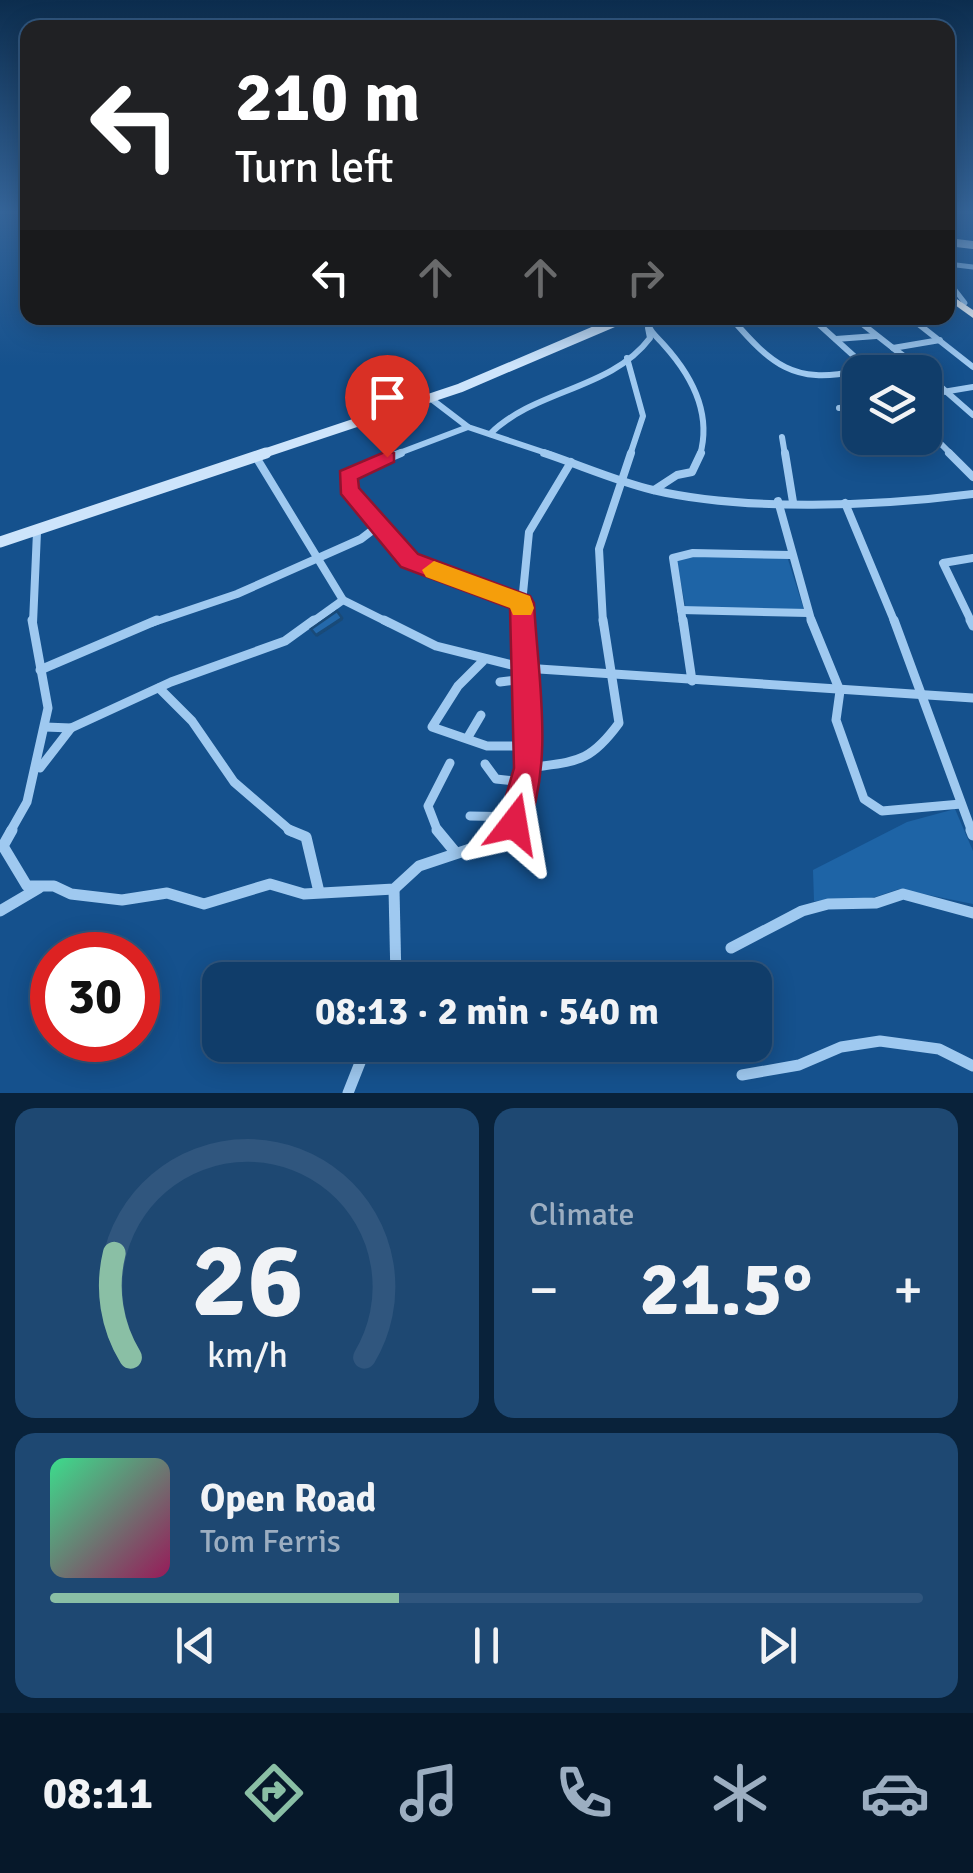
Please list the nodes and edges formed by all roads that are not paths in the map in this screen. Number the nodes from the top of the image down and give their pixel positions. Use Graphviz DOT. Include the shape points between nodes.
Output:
graph roads {
  1 [pos="961,302"];
  2 [pos="973,315"];
  3 [pos="607,325"];
  4 [pos="647,325"];
  5 [pos="738,325"];
  6 [pos="820,325"];
  7 [pos="863,325"];
  8 [pos="920,325"];
  9 [pos="648,328"];
  10 [pos="876,336"];
  11 [pos="836,339"];
  12 [pos="940,340"];
  13 [pos="892,348"];
  14 [pos="901,355"];
  15 [pos="628,358"];
  16 [pos="973,367"];
  17 [pos="942,387"];
  18 [pos="973,387"];
  19 [pos="947,391"];
  20 [pos="942,392"];
  21 [pos="430,398"];
  22 [pos="839,408"];
  23 [pos="842,408"];
  24 [pos="973,415"];
  25 [pos="468,427"];
  26 [pos="490,434"];
  27 [pos="782,438"];
  28 [pos="942,445"];
  29 [pos="256,457"];
  30 [pos="571,462"];
  31 [pos="973,476"];
  32 [pos="621,480"];
  33 [pos="654,490"];
  34 [pos="973,494"];
  35 [pos="778,501"];
  36 [pos="794,502"];
  37 [pos="845,502"];
  38 [pos="378,526"];
  39 [pos="37,532"];
  40 [pos="0,542"];
  41 [pos="790,555"];
  42 [pos="313,557"];
  43 [pos="973,558"];
  44 [pos="343,600"];
  45 [pos="522,603"];
  46 [pos="681,610"];
  47 [pos="808,613"];
  48 [pos="973,626"];
  49 [pos="482,661"];
  50 [pos="40,670"];
  51 [pos="524,673"];
  52 [pos="610,674"];
  53 [pos="692,680"];
  54 [pos="500,682"];
  55 [pos="159,688"];
  56 [pos="840,691"];
  57 [pos="919,696"];
  58 [pos="970,701"];
  59 [pos="481,716"];
  60 [pos="45,728"];
  61 [pos="71,728"];
  62 [pos="468,737"];
  63 [pos="528,746"];
  64 [pos="450,762"];
  65 [pos="484,764"];
  66 [pos="528,768"];
  67 [pos="34,779"];
  68 [pos="525,782"];
  69 [pos="961,804"];
  70 [pos="470,816"];
  71 [pos="516,818"];
  72 [pos="973,835"];
  73 [pos="3,839"];
  74 [pos="456,853"];
  75 [pos="44,886"];
  76 [pos="394,889"];
  77 [pos="319,892"];
  78 [pos="0,911"];
  79 [pos="973,913"];
  80 [pos="731,948"];
  81 [pos="396,962"];
  82 [pos="360,1062"];
  83 [pos="973,1066"];
  84 [pos="742,1075"];
  85 [pos="348,1093"];
  1 -- 2 [label="highway"];
  3 -- 21 [label="main road"];
  4 -- 9 [label="street"];
  5 -- 11 [label="street" via="781,368 804,378 856,370 854,357"];
  6 -- 11 [label="street"];
  7 -- 10 [label="street"];
  8 -- 12 [label="street"];
  9 -- 15 [label="street" via="646,346"];
  9 -- 33 [label="street" via="696,386 707,426 692,472"];
  10 -- 11 [label="street"];
  10 -- 13 [label="street"];
  12 -- 13 [label="street"];
  12 -- 16 [label="street"];
  13 -- 14 [label="street"];
  15 -- 26 [label="street" via="526,405"];
  15 -- 32 [label="street" via="643,416"];
  17 -- 19 [label="street"];
  18 -- 19 [label="street"];
  19 -- 20 [label="street"];
  19 -- 24 [label="street"];
  21 -- 25 [label="street"];
  21 -- 29 [label="main road"];
  22 -- 23 [label="street"];
  25 -- 26 [label="street"];
  25 -- 38 [label="street" via="348,476 349,489"];
  26 -- 30 [label="street"];
  27 -- 36 [label="street"];
  28 -- 31 [label="street"];
  29 -- 39 [label="main road"];
  29 -- 42 [label="street"];
  30 -- 32 [label="street"];
  30 -- 45 [label="street" via="529,532"];
  32 -- 33 [label="street"];
  32 -- 52 [label="street" via="600,549"];
  33 -- 35 [label="street"];
  34 -- 37 [label="street"];
  35 -- 36 [label="street"];
  35 -- 41 [label="street"];
  36 -- 37 [label="street"];
  37 -- 57 [label="street"];
  38 -- 42 [label="street" via="361,540"];
  38 -- 45 [label="street" via="410,561"];
  39 -- 40 [label="main road"];
  39 -- 50 [label="street" via="32,618"];
  41 -- 46 [label="street" via="673,558"];
  41 -- 47 [label="street"];
  42 -- 44 [label="street"];
  42 -- 50 [label="street" via="237,594"];
  43 -- 48 [label="street" via="942,563"];
  44 -- 49 [label="street"];
  44 -- 55 [label="street" via="286,641"];
  45 -- 51 [label="street"];
  46 -- 47 [label="street"];
  46 -- 53 [label="street"];
  47 -- 56 [label="street"];
  49 -- 51 [label="street"];
  49 -- 62 [label="street" via="432,727"];
  50 -- 60 [label="street"];
  51 -- 52 [label="street"];
  51 -- 54 [label="street"];
  51 -- 63 [label="street"];
  52 -- 53 [label="street"];
  52 -- 66 [label="street" via="619,723 598,752"];
  53 -- 56 [label="street"];
  55 -- 61 [label="street"];
  55 -- 77 [label="street" via="192,721 234,782 306,838"];
  56 -- 57 [label="street"];
  56 -- 69 [label="street" via="836,720 856,784 870,805 912,811"];
  57 -- 58 [label="street"];
  57 -- 69 [label="street"];
  59 -- 62 [label="street"];
  60 -- 61 [label="street"];
  60 -- 67 [label="street"];
  61 -- 67 [label="street"];
  62 -- 63 [label="street" via="487,746"];
  63 -- 66 [label="street"];
  64 -- 74 [label="street" via="428,806 440,838"];
  65 -- 68 [label="street" via="496,779"];
  66 -- 68 [label="street"];
  67 -- 73 [label="street"];
  68 -- 71 [label="street"];
  69 -- 72 [label="street"];
  70 -- 71 [label="street"];
  71 -- 74 [label="street" via="500,839"];
  73 -- 75 [label="street" via="27,886"];
  74 -- 76 [label="street" via="419,866"];
  75 -- 77 [label="street" via="122,900 167,893 204,904 270,884"];
  75 -- 78 [label="street"];
  76 -- 77 [label="street"];
  76 -- 81 [label="street"];
  79 -- 80 [label="street" via="903,894 880,906 830,904"];
  82 -- 85 [label="street"];
  83 -- 84 [label="street" via="957,1053 887,1042 820,1052 799,1066"];
}
